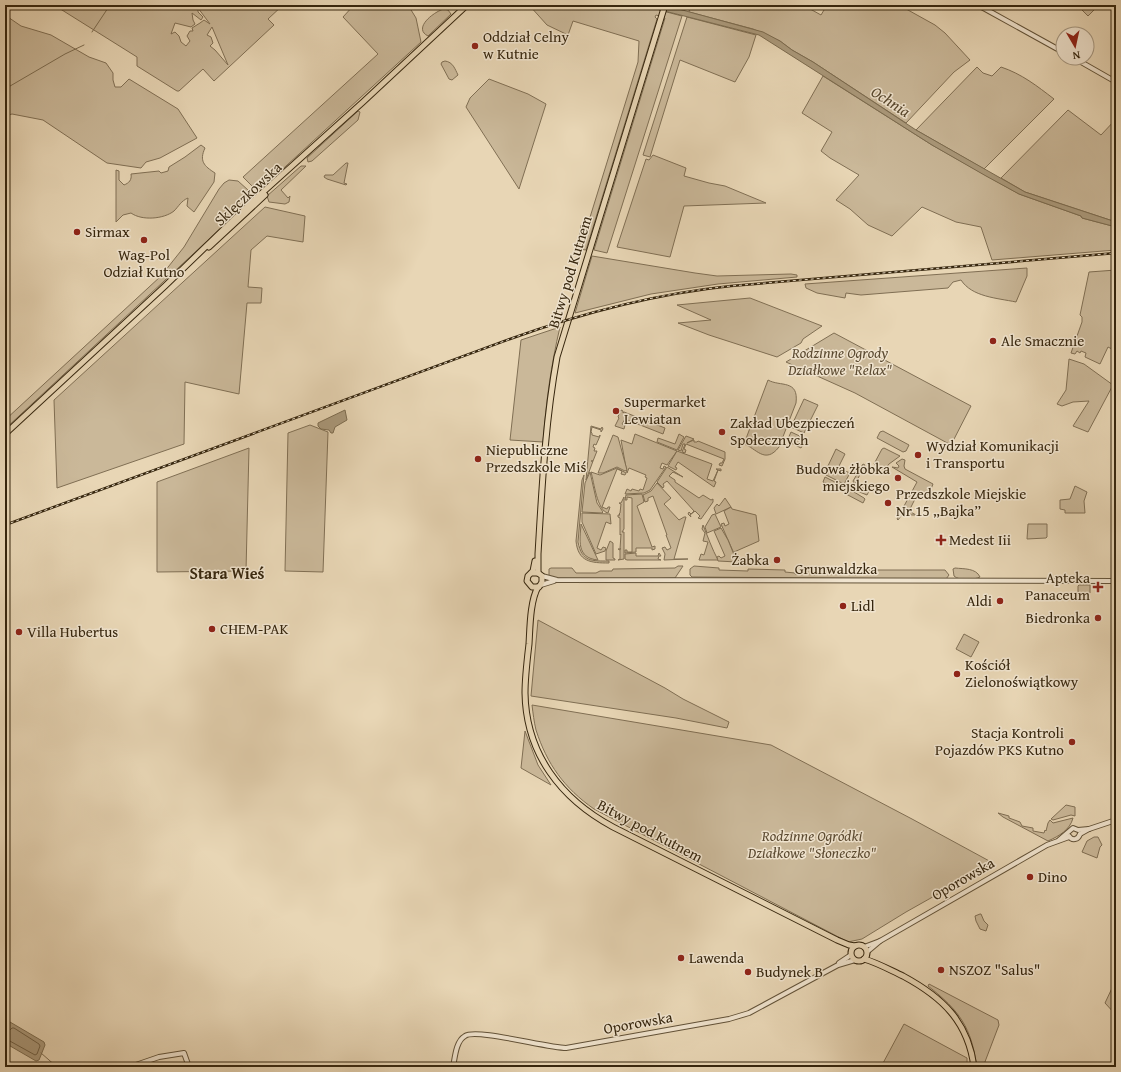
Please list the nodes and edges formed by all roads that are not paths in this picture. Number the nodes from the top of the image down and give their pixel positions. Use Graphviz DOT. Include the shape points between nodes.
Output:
graph roads {
  1 [pos="467,5"];
  2 [pos="665,5"];
  3 [pos="978,5"];
  4 [pos="1055,48"];
  5 [pos="1088,66"];
  6 [pos="1116,82"];
  7 [pos="5,434"];
  8 [pos="538,554"];
  9 [pos="531,573"];
  10 [pos="540,575"];
  11 [pos="557,580"];
  12 [pos="1116,581"];
  13 [pos="530,586"];
  14 [pos="539,586"];
  15 [pos="532,608"];
  16 [pos="1116,820"];
  17 [pos="1079,832"];
  18 [pos="1069,835"];
  19 [pos="838,940"];
  20 [pos="855,946"];
  21 [pos="866,950"];
  22 [pos="851,953"];
  23 [pos="864,959"];
  24 [pos="855,960"];
  25 [pos="838,965"];
  26 [pos="884,966"];
  27 [pos="130,1067"];
  28 [pos="189,1067"];
  29 [pos="453,1067"];
  30 [pos="974,1067"];
  1 -- 7 [label="main road, Sklęczkowska"];
  2 -- 8 [label="main road, Bitwy pod Kutnem" via="557,358 547,419"];
  3 -- 4 [label="street"];
  5 -- 6 [label="street"];
  8 -- 9 [label="main road, Bitwy pod Kutnem"];
  8 -- 10 [label="main road, Bitwy pod Kutnem"];
  9 -- 10 [label="main road"];
  9 -- 13 [label="main road" via="527,580"];
  10 -- 11 [label="street, Grunwaldzka"];
  10 -- 14 [label="main road" via="543,580"];
  11 -- 12 [label="street, Grunwaldzka"];
  11 -- 14 [label="street, Grunwaldzka"];
  13 -- 14 [label="main road"];
  13 -- 15 [label="main road, Bitwy pod Kutnem"];
  14 -- 15 [label="main road, Bitwy pod Kutnem"];
  15 -- 19 [label="main road, Bitwy pod Kutnem" via="526,675 527,708 539,754 560,787 601,821"];
  16 -- 17 [label="street"];
  17 -- 18 [label="street" via="1073,828 1070,829"];
  17 -- 18 [label="street" via="1076,839"];
  18 -- 21 [label="street, Oporowska" via="1034,852"];
  19 -- 20 [label="main road, Bitwy pod Kutnem"];
  19 -- 22 [label="main road, Bitwy pod Kutnem"];
  20 -- 21 [label="main road" via="860,945"];
  20 -- 22 [label="main road"];
  21 -- 23 [label="main road"];
  21 -- 26 [label="main road"];
  22 -- 24 [label="main road"];
  22 -- 25 [label="street, Oporowska"];
  23 -- 24 [label="main road"];
  23 -- 26 [label="main road"];
  24 -- 25 [label="street, Oporowska"];
  25 -- 29 [label="street, Oporowska" via="749,1013 729,1019 566,1048 468,1034 459,1042"];
  26 -- 30 [label="main road" via="930,992 952,1013 966,1036"];
  27 -- 28 [label="street" via="159,1057 184,1053"];
}
